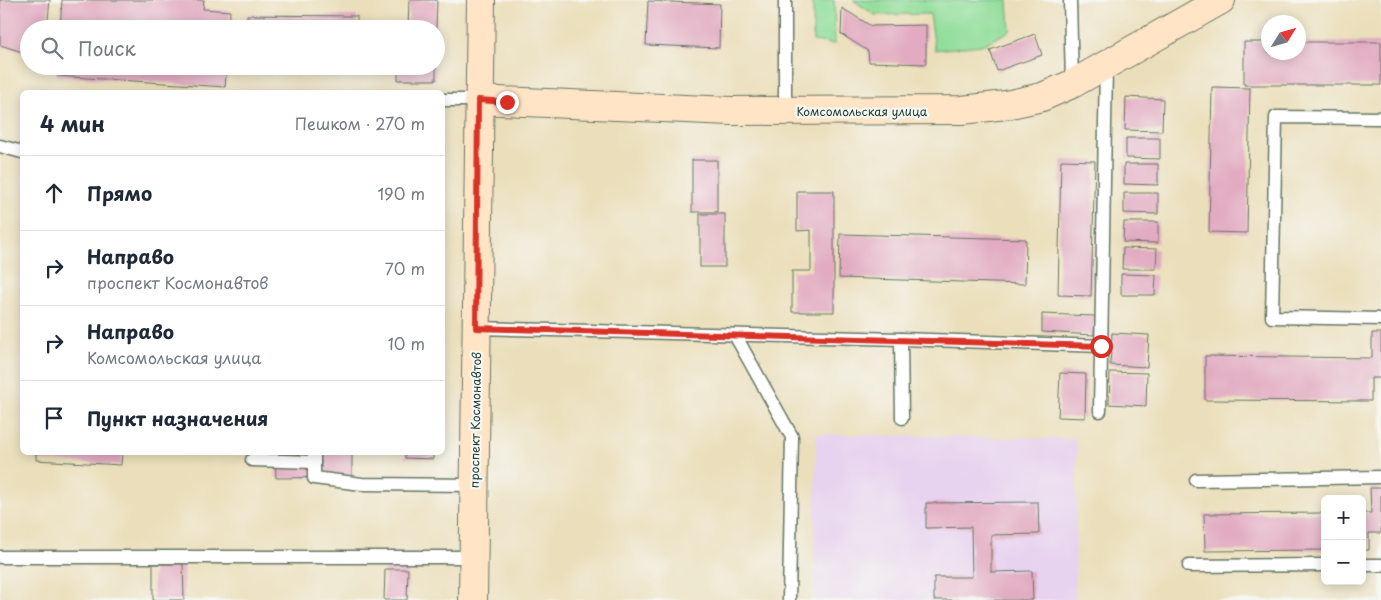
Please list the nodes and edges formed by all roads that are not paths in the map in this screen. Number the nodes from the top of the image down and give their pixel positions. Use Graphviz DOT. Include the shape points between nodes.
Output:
graph roads {
  1 [pos="481,0"];
  2 [pos="785,0"];
  3 [pos="1070,0"];
  4 [pos="1221,0"];
  5 [pos="1106,66"];
  6 [pos="1072,84"];
  7 [pos="445,100"];
  8 [pos="478,100"];
  9 [pos="785,111"];
  10 [pos="1381,118"];
  11 [pos="0,146"];
  12 [pos="20,151"];
  13 [pos="1381,319"];
  14 [pos="476,328"];
  15 [pos="735,335"];
  16 [pos="901,339"];
  17 [pos="1101,346"];
  18 [pos="1100,411"];
  19 [pos="902,418"];
  20 [pos="314,457"];
  21 [pos="252,460"];
  22 [pos="1381,477"];
  23 [pos="1196,480"];
  24 [pos="474,485"];
  25 [pos="0,557"];
  26 [pos="473,557"];
  27 [pos="1366,565"];
  28 [pos="1381,565"];
  29 [pos="1189,566"];
  30 [pos="1321,566"];
  31 [pos="473,600"];
  32 [pos="789,600"];
  1 -- 8 [label="street, проспект Космонавтов"];
  2 -- 9 [label="lane"];
  3 -- 6 [label="lane"];
  4 -- 5 [label="street, Комсомольская улица"];
  5 -- 6 [label="street, Комсомольская улица"];
  5 -- 17 [label="lane"];
  6 -- 9 [label="street, Комсомольская улица" via="1042,97 962,110"];
  7 -- 8 [label="lane"];
  8 -- 9 [label="street, Комсомольская улица"];
  8 -- 14 [label="street, проспект Космонавтов"];
  10 -- 13 [label="lane" via="1276,117 1272,317"];
  11 -- 12 [label="lane"];
  14 -- 15 [label="lane"];
  14 -- 24 [label="street, проспект Космонавтов"];
  15 -- 16 [label="lane"];
  15 -- 32 [label="lane" via="792,437"];
  16 -- 17 [label="lane"];
  16 -- 19 [label="lane"];
  17 -- 18 [label="lane"];
  20 -- 21 [label="lane"];
  20 -- 24 [label="lane" via="314,478 362,484"];
  22 -- 23 [label="lane"];
  24 -- 26 [label="street, проспект Космонавтов"];
  25 -- 26 [label="lane"];
  26 -- 31 [label="street, проспект Космонавтов"];
  27 -- 28 [label="lane"];
  29 -- 30 [label="lane"];
}
